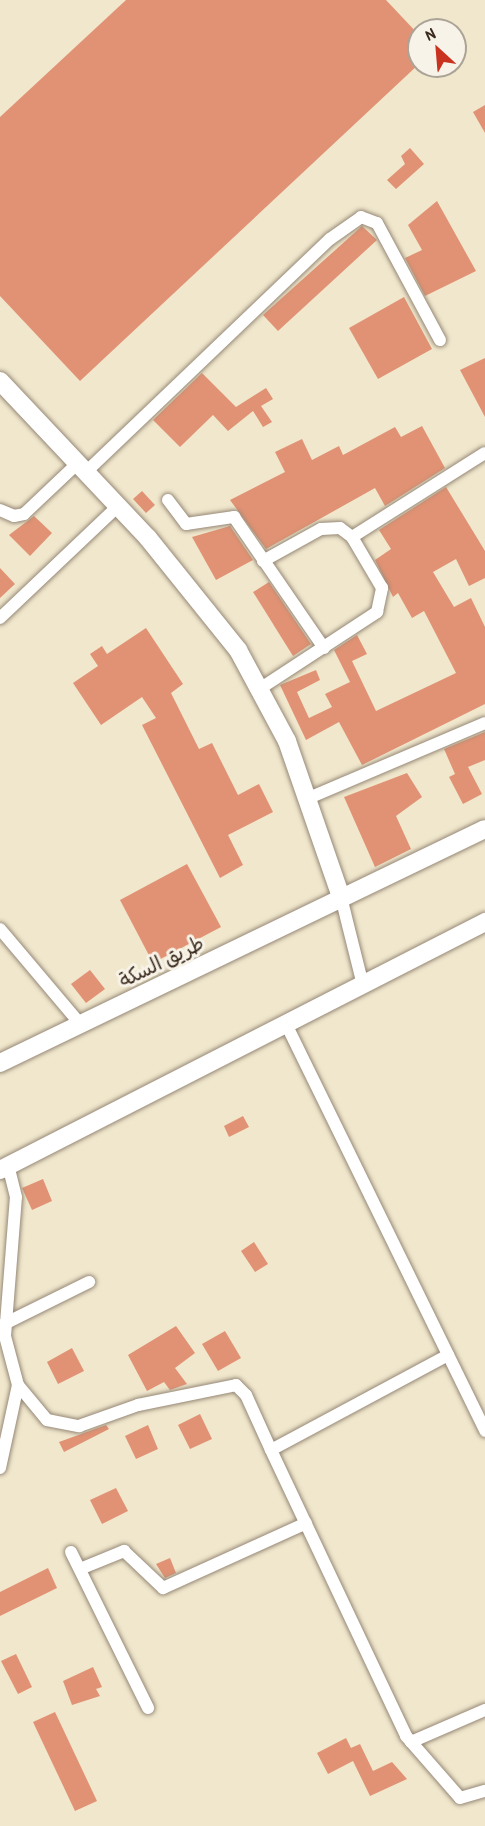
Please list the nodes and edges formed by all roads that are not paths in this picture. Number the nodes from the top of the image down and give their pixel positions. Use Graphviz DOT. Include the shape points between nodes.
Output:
graph roads {
  1 [pos="440,340"];
  2 [pos="0,381"];
  3 [pos="485,453"];
  4 [pos="82,468"];
  5 [pos="168,500"];
  6 [pos="118,506"];
  7 [pos="0,510"];
  8 [pos="352,537"];
  9 [pos="263,561"];
  10 [pos="0,618"];
  11 [pos="324,648"];
  12 [pos="261,688"];
  13 [pos="485,723"];
  14 [pos="309,798"];
  15 [pos="485,829"];
  16 [pos="341,897"];
  17 [pos="485,922"];
  18 [pos="0,930"];
  19 [pos="363,985"];
  20 [pos="81,1025"];
  21 [pos="287,1026"];
  22 [pos="0,1063"];
  23 [pos="4,1168"];
  24 [pos="89,1282"];
  25 [pos="4,1324"];
  26 [pos="448,1355"];
  27 [pos="18,1385"];
  28 [pos="485,1431"];
  29 [pos="271,1450"];
  30 [pos="0,1468"];
  31 [pos="306,1523"];
  32 [pos="71,1552"];
  33 [pos="80,1569"];
  34 [pos="148,1708"];
  35 [pos="485,1710"];
  36 [pos="411,1742"];
  37 [pos="485,1791"];
  1 -- 4 [label="street" via="377,223 361,217 330,239"];
  2 -- 4 [label="main road"];
  3 -- 8 [label="street"];
  4 -- 6 [label="main road"];
  4 -- 7 [label="street" via="24,514 14,516"];
  5 -- 9 [label="street" via="186,524 234,517"];
  6 -- 10 [label="street"];
  6 -- 12 [label="main road" via="217,621"];
  8 -- 9 [label="street" via="340,528 321,529"];
  8 -- 11 [label="street" via="382,588 382,603 367,620"];
  9 -- 11 [label="street"];
  11 -- 12 [label="street"];
  12 -- 14 [label="main road"];
  13 -- 14 [label="street"];
  14 -- 16 [label="main road"];
  15 -- 16 [label="main road, طريق السكة"];
  16 -- 19 [label="street"];
  16 -- 20 [label="main road, طريق السكة"];
  17 -- 19 [label="main road"];
  18 -- 20 [label="street"];
  19 -- 21 [label="main road"];
  20 -- 22 [label="main road, طريق السكة"];
  21 -- 23 [label="main road"];
  21 -- 26 [label="street"];
  23 -- 25 [label="street" via="15,1227"];
  24 -- 25 [label="street"];
  25 -- 27 [label="street"];
  26 -- 28 [label="street"];
  26 -- 29 [label="street"];
  27 -- 29 [label="street" via="47,1419 79,1426 138,1405 236,1385 246,1395"];
  27 -- 30 [label="street"];
  29 -- 31 [label="street"];
  31 -- 33 [label="street" via="163,1588 124,1551"];
  31 -- 36 [label="street"];
  32 -- 33 [label="street"];
  33 -- 34 [label="street"];
  35 -- 36 [label="street"];
  36 -- 37 [label="street" via="460,1798"];
}
